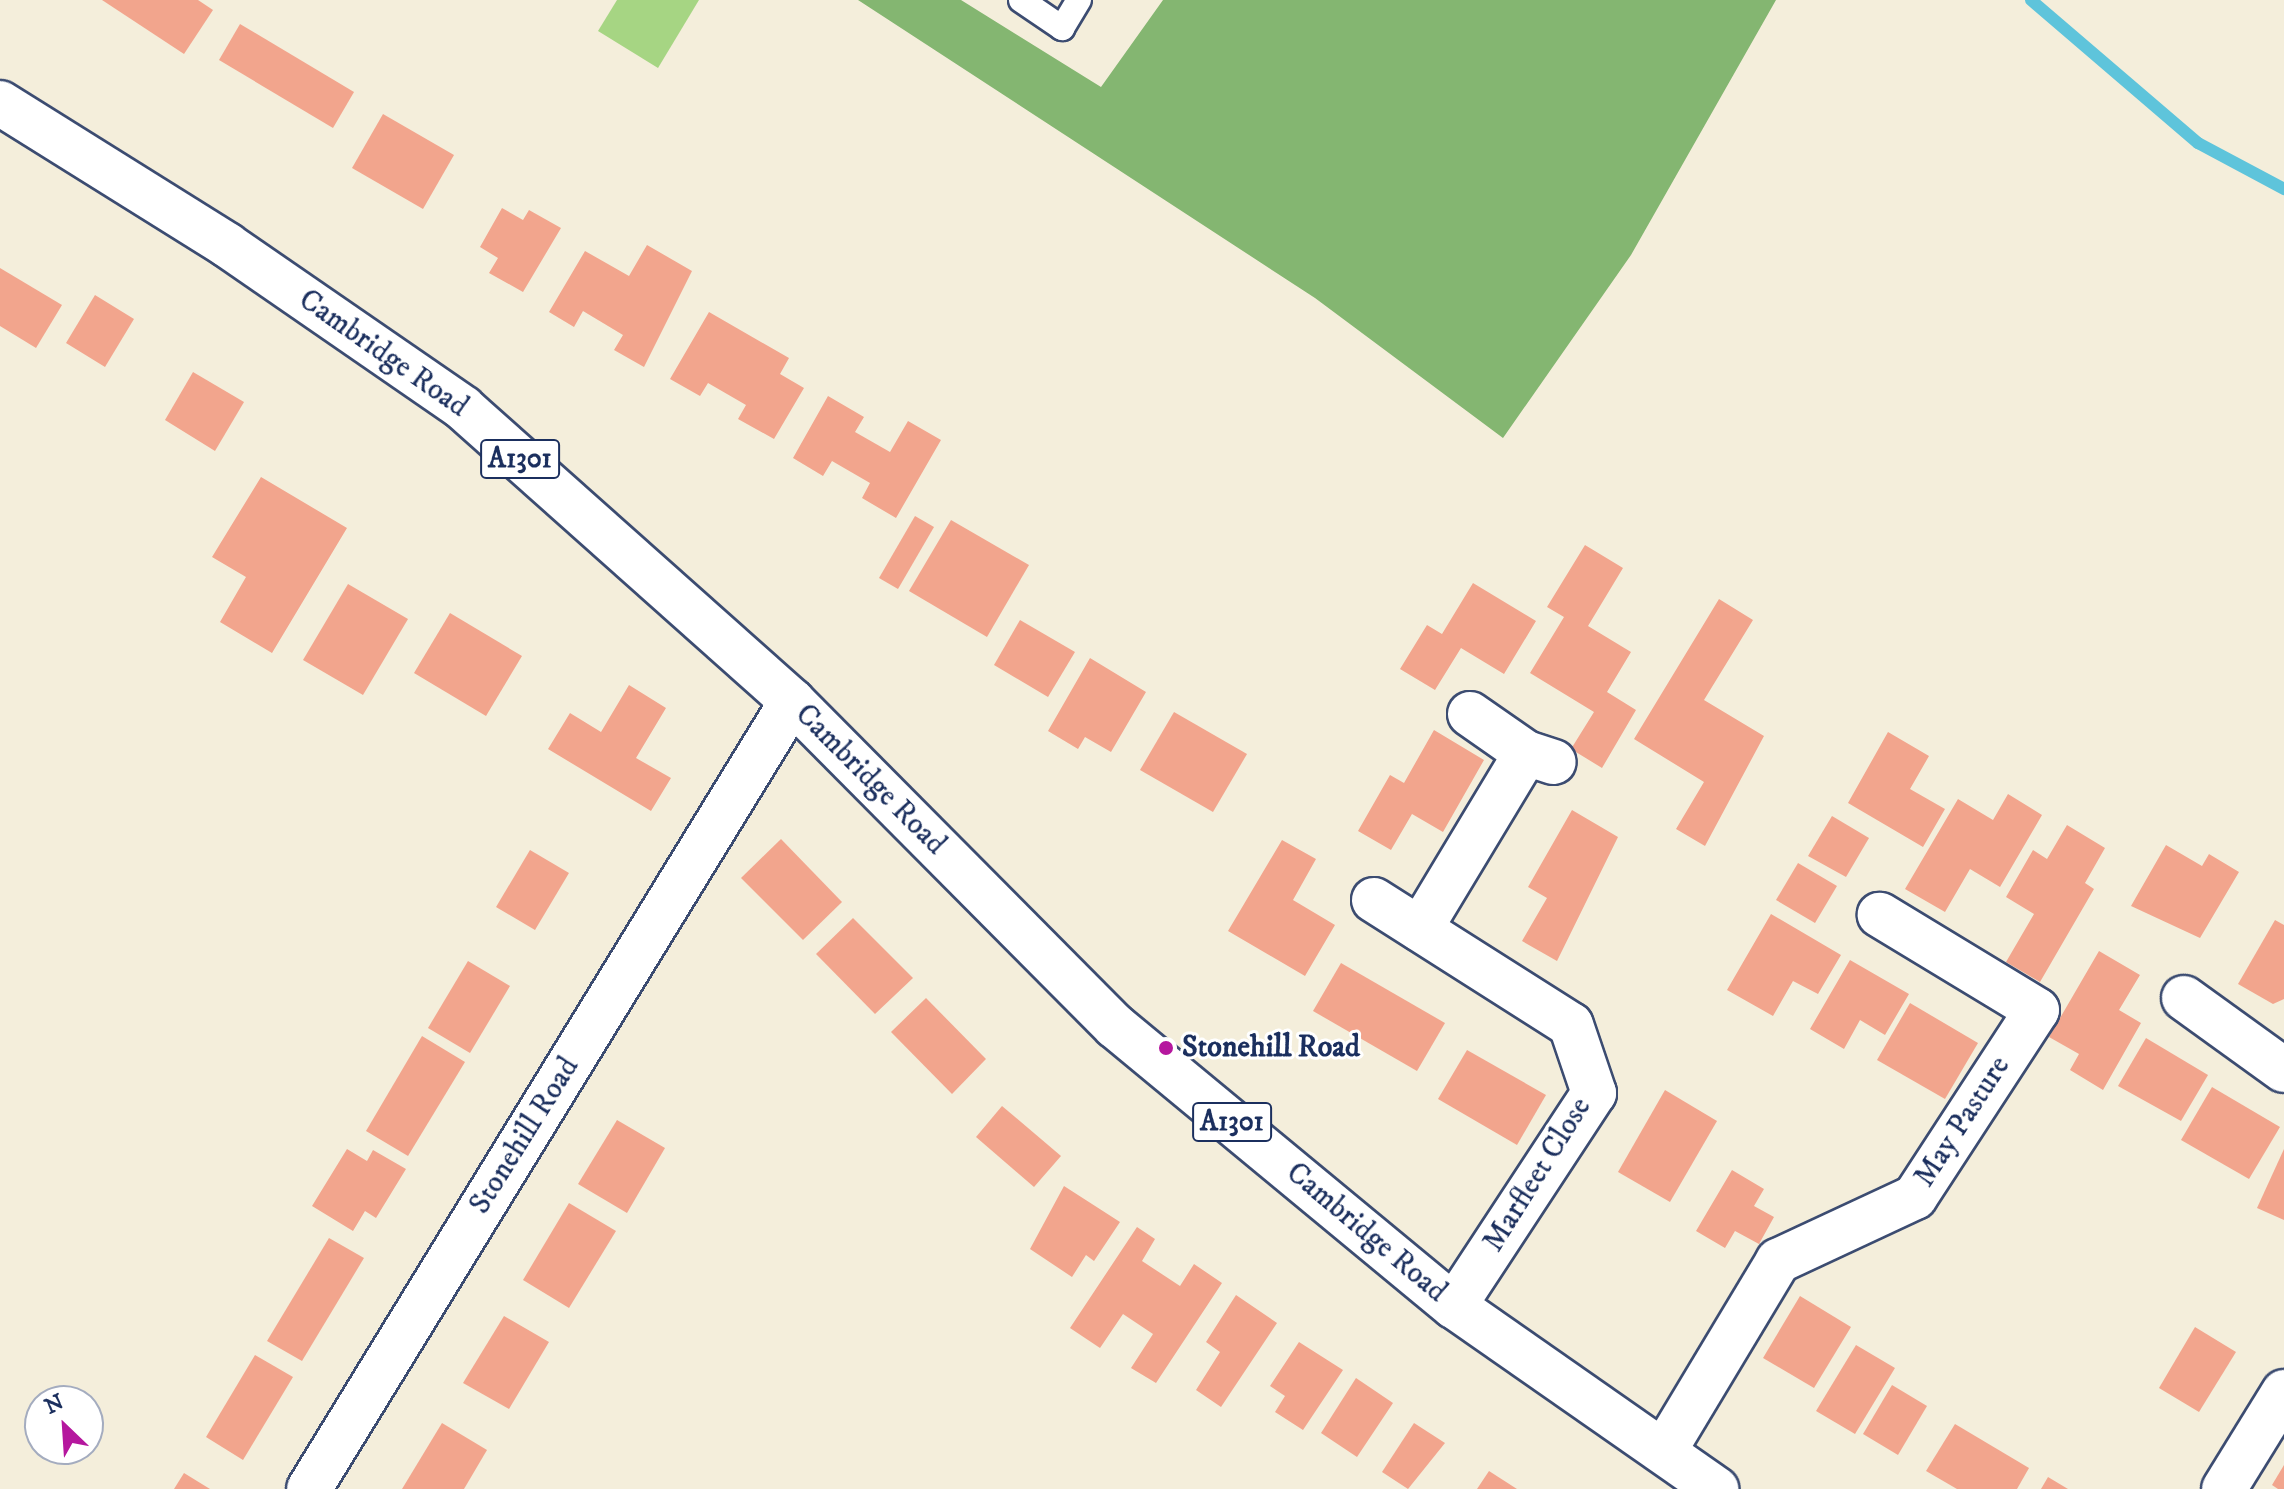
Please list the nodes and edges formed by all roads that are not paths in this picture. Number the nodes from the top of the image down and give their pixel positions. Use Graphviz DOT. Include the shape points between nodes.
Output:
graph roads {
  1 [pos="1021,0"];
  2 [pos="1079,0"];
  3 [pos="2,108"];
  4 [pos="792,701"];
  5 [pos="1470,714"];
  6 [pos="1374,900"];
  7 [pos="1880,915"];
  8 [pos="1420,929"];
  9 [pos="2184,998"];
  10 [pos="2284,1070"];
  11 [pos="1454,1306"];
  12 [pos="2284,1392"];
  13 [pos="1664,1451"];
  14 [pos="309,1489"];
  15 [pos="1716,1489"];
  16 [pos="2224,1489"];
  1 -- 2 [label="lane" via="1062,28"];
  3 -- 4 [label="street, Cambridge Road / A1301" via="227,245 463,408"];
  4 -- 11 [label="street, Cambridge Road / A1301" via="1115,1026"];
  4 -- 14 [label="street, Stonehill Road"];
  5 -- 8 [label="street" via="1540,758"];
  6 -- 8 [label="street, Marfleet Close"];
  7 -- 13 [label="street, May Pasture" via="2037,1010 1915,1197 1778,1261"];
  8 -- 11 [label="street, Marfleet Close" via="1571,1025 1594,1093"];
  9 -- 10 [label="street"];
  11 -- 13 [label="street, Cambridge Road / A1301"];
  12 -- 16 [label="street"];
  13 -- 15 [label="street, Cambridge Road / A1301"];
}
